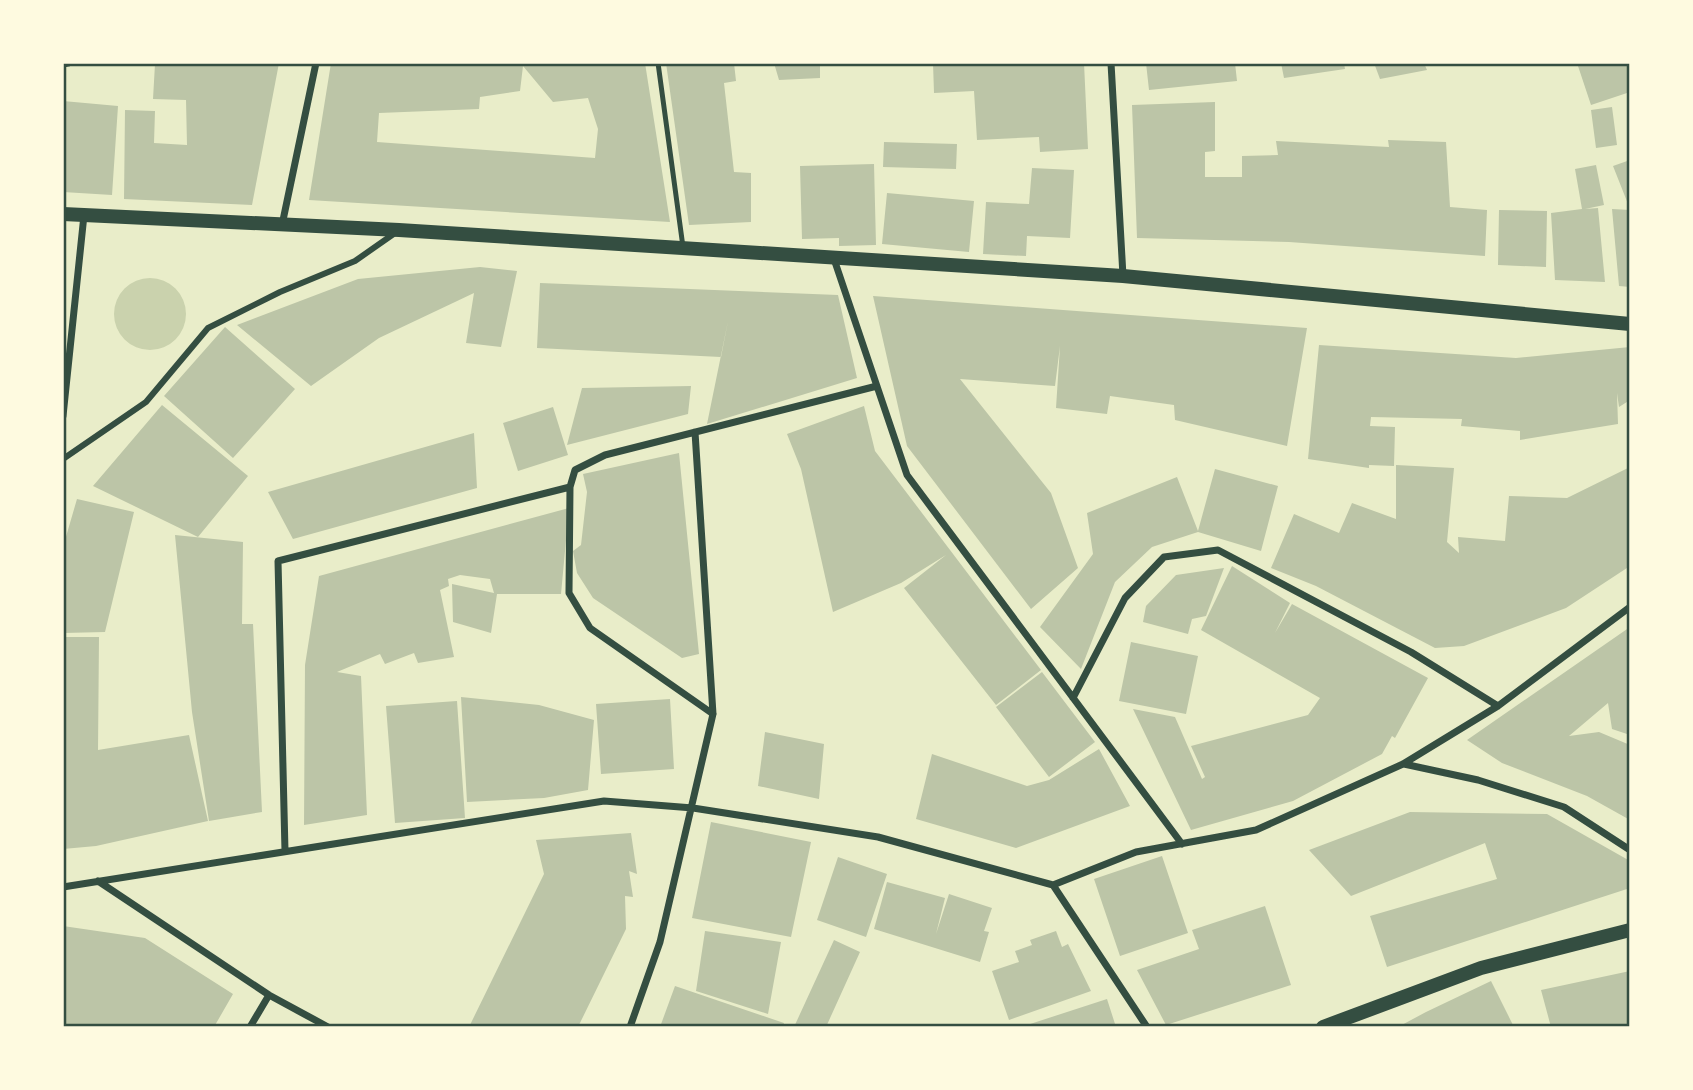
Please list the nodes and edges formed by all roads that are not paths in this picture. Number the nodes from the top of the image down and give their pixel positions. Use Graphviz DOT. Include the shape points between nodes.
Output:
graph roads {
  1 [pos="68,63"];
  2 [pos="316,63"];
  3 [pos="658,63"];
  4 [pos="1111,63"];
  5 [pos="63,64"];
  6 [pos="63,214"];
  7 [pos="84,215"];
  8 [pos="282,225"];
  9 [pos="399,230"];
  10 [pos="683,249"];
  11 [pos="834,259"];
  12 [pos="1123,276"];
  13 [pos="1630,324"];
  14 [pos="877,386"];
  15 [pos="63,416"];
  16 [pos="695,432"];
  17 [pos="63,459"];
  18 [pos="570,487"];
  19 [pos="1630,607"];
  20 [pos="1073,698"];
  21 [pos="1498,706"];
  22 [pos="713,714"];
  23 [pos="1403,764"];
  24 [pos="693,808"];
  25 [pos="1182,844"];
  26 [pos="1630,850"];
  27 [pos="285,851"];
  28 [pos="98,881"];
  29 [pos="1054,885"];
  30 [pos="63,887"];
  31 [pos="1630,930"];
  32 [pos="269,995"];
  33 [pos="250,1027"];
  34 [pos="327,1027"];
  35 [pos="630,1027"];
  36 [pos="1147,1027"];
  37 [pos="1323,1027"];
  1 -- 5 [label="street"];
  2 -- 8 [label="street"];
  3 -- 10 [label="lane"];
  4 -- 12 [label="street"];
  6 -- 7 [label="main road"];
  7 -- 8 [label="main road"];
  7 -- 15 [label="street"];
  8 -- 9 [label="main road"];
  9 -- 10 [label="main road"];
  9 -- 17 [label="street" via="355,261 208,328 146,402"];
  10 -- 11 [label="main road"];
  11 -- 12 [label="main road"];
  11 -- 14 [label="street"];
  12 -- 13 [label="main road"];
  14 -- 16 [label="street"];
  14 -- 20 [label="street" via="907,475"];
  16 -- 18 [label="street" via="587,461 575,470"];
  16 -- 22 [label="street"];
  18 -- 22 [label="street" via="569,593 578,613 590,628"];
  18 -- 27 [label="street" via="278,561"];
  19 -- 21 [label="street"];
  20 -- 21 [label="street" via="1125,598 1164,557 1218,550 1411,652"];
  20 -- 25 [label="street"];
  21 -- 23 [label="street"];
  22 -- 24 [label="street"];
  23 -- 25 [label="street" via="1255,830"];
  23 -- 26 [label="street" via="1478,780 1564,807"];
  24 -- 27 [label="street" via="604,801"];
  24 -- 29 [label="street" via="878,837"];
  24 -- 35 [label="street" via="660,942"];
  25 -- 29 [label="street" via="1136,852"];
  27 -- 28 [label="street"];
  28 -- 30 [label="street"];
  28 -- 32 [label="street"];
  29 -- 36 [label="street"];
  31 -- 37 [label="main road" via="1481,968"];
  32 -- 33 [label="street"];
  32 -- 34 [label="street"];
}
